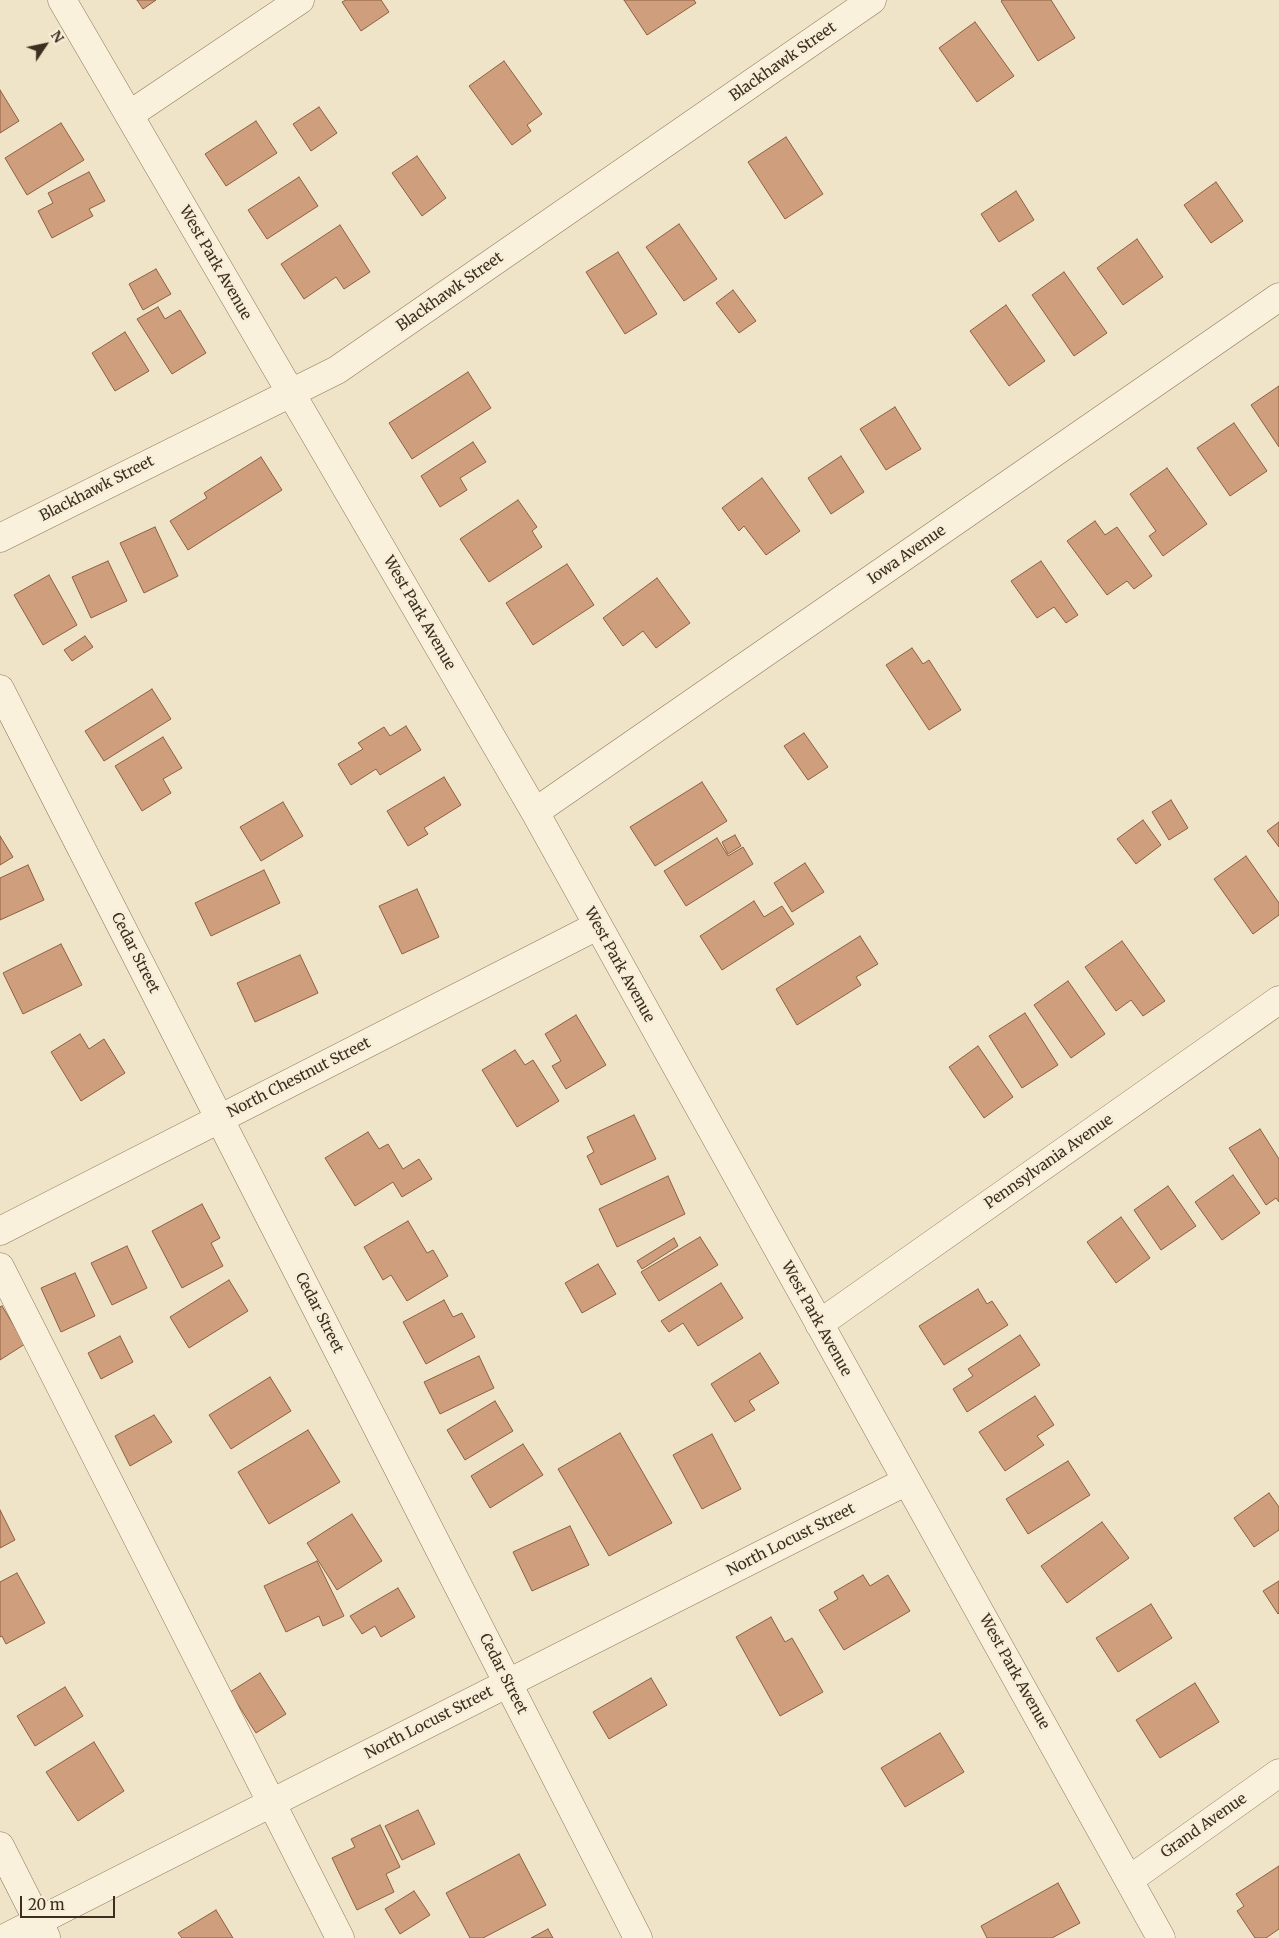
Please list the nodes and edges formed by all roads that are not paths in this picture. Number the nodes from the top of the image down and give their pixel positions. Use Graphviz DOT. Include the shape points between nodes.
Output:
graph roads {
  1 [pos="62,0"];
  2 [pos="300,0"];
  3 [pos="872,0"];
  4 [pos="129,115"];
  5 [pos="1279,297"];
  6 [pos="290,392"];
  7 [pos="0,538"];
  8 [pos="0,689"];
  9 [pos="535,812"];
  10 [pos="598,926"];
  11 [pos="1279,1000"];
  12 [pos="220,1119"];
  13 [pos="0,1231"];
  14 [pos="0,1267"];
  15 [pos="819,1324"];
  16 [pos="907,1481"];
  17 [pos="508,1683"];
  18 [pos="1279,1773"];
  19 [pos="271,1803"];
  20 [pos="0,1846"];
  21 [pos="1129,1880"];
  22 [pos="42,1930"];
  23 [pos="5,1938"];
  24 [pos="340,1938"];
  25 [pos="638,1938"];
  26 [pos="1161,1938"];
  1 -- 4 [label="street, West Park Avenue"];
  2 -- 4 [label="street"];
  3 -- 6 [label="street, Blackhawk Street" via="337,370"];
  4 -- 6 [label="street, West Park Avenue"];
  5 -- 9 [label="street, Iowa Avenue"];
  6 -- 7 [label="street, Blackhawk Street"];
  6 -- 9 [label="street, West Park Avenue"];
  8 -- 12 [label="street, Cedar Street"];
  9 -- 10 [label="street, West Park Avenue"];
  10 -- 12 [label="street, North Chestnut Street"];
  10 -- 15 [label="street, West Park Avenue"];
  11 -- 15 [label="street, Pennsylvania Avenue"];
  12 -- 13 [label="street, North Chestnut Street"];
  12 -- 17 [label="street, Cedar Street"];
  14 -- 19 [label="street"];
  15 -- 16 [label="street, West Park Avenue"];
  16 -- 17 [label="street, North Locust Street"];
  16 -- 21 [label="street, West Park Avenue"];
  17 -- 19 [label="street, North Locust Street"];
  17 -- 25 [label="street, Cedar Street"];
  18 -- 21 [label="street, Grand Avenue"];
  19 -- 22 [label="street, North Locust Street"];
  19 -- 24 [label="street"];
  20 -- 22 [label="street"];
  21 -- 26 [label="street, West Park Avenue"];
  22 -- 23 [label="street, North Locust Street"];
}
